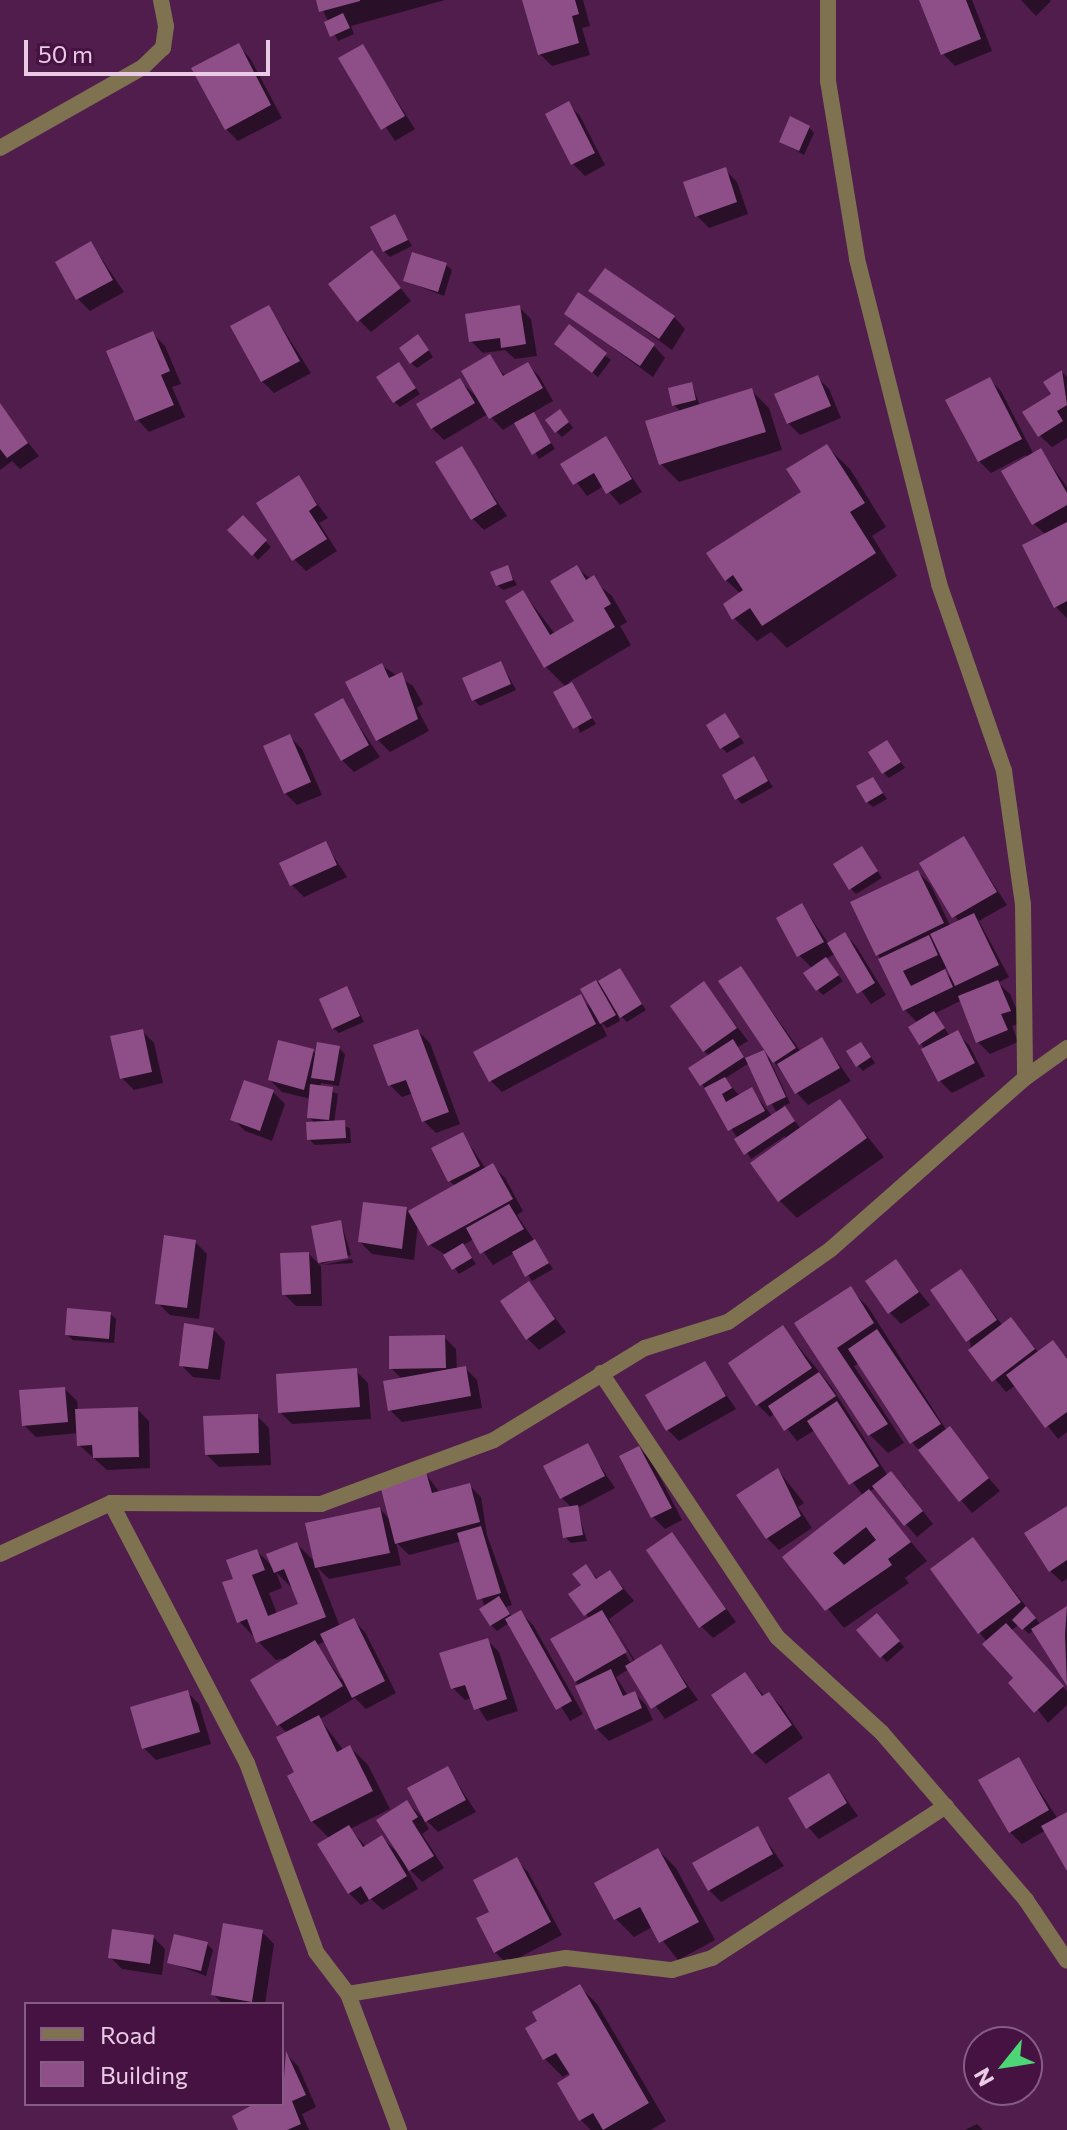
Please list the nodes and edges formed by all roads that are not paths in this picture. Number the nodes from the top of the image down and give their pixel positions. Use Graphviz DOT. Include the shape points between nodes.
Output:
graph roads {
  1 [pos="161,0"];
  2 [pos="828,0"];
  3 [pos="0,148"];
  4 [pos="1067,1048"];
  5 [pos="1025,1078"];
  6 [pos="601,1373"];
  7 [pos="111,1503"];
  8 [pos="0,1554"];
  9 [pos="946,1806"];
  10 [pos="1067,1961"];
  11 [pos="348,1994"];
  12 [pos="399,2130"];
  1 -- 3 [label="street" via="163,48 143,67"];
  2 -- 5 [label="street" via="828,81 857,259 939,584 1004,771 1023,905"];
  4 -- 5 [label="street"];
  5 -- 6 [label="street" via="831,1249 728,1322 645,1348"];
  6 -- 7 [label="street" via="494,1440 321,1504"];
  6 -- 9 [label="street" via="777,1637 882,1733"];
  7 -- 8 [label="street"];
  7 -- 11 [label="street" via="247,1763 316,1952"];
  9 -- 10 [label="street" via="973,1844 1026,1900"];
  9 -- 11 [label="street" via="712,1958 672,1970 566,1958"];
  11 -- 12 [label="street"];
}
